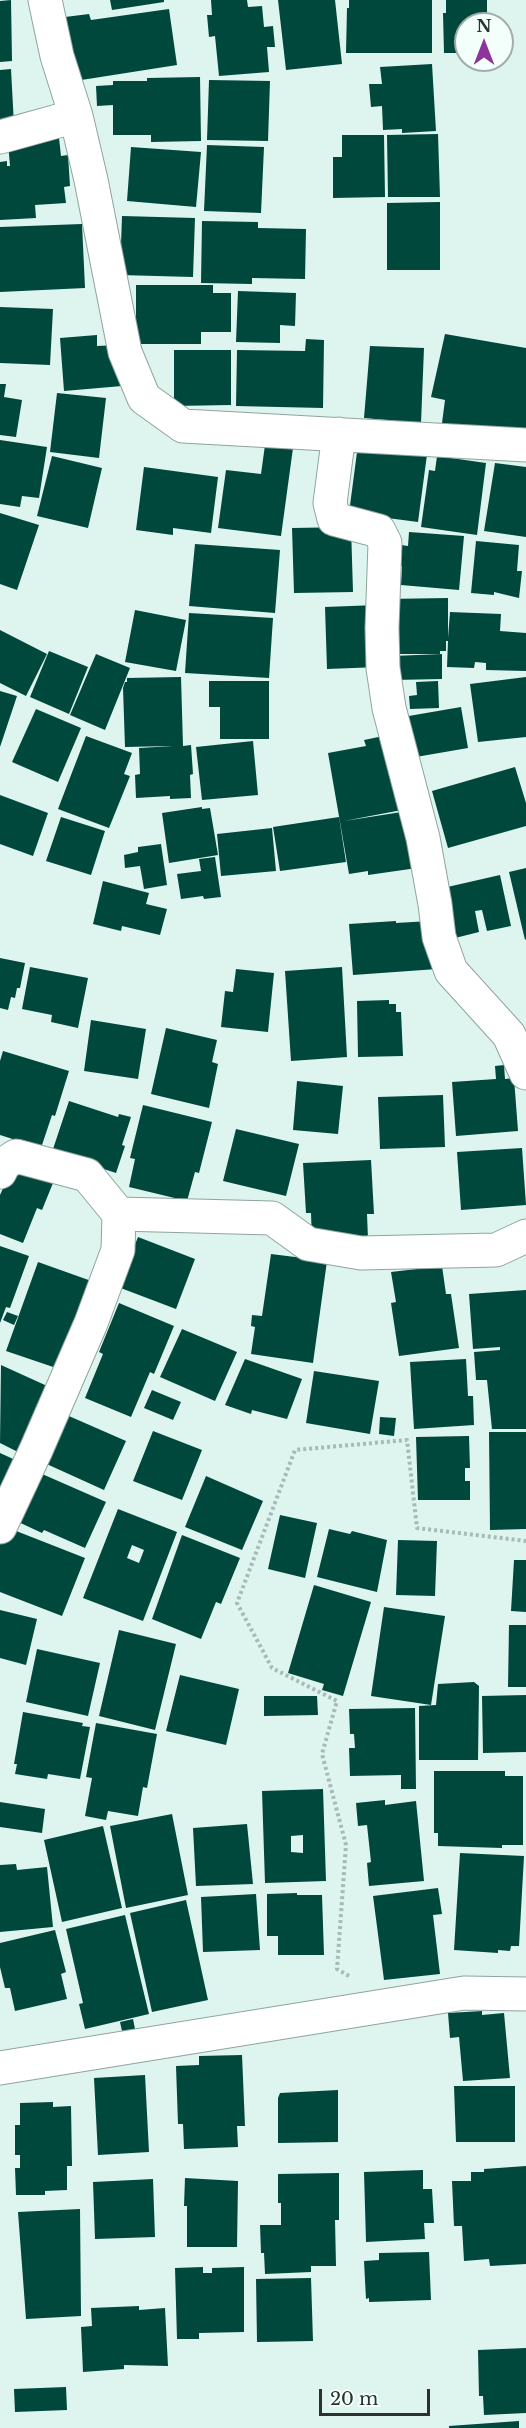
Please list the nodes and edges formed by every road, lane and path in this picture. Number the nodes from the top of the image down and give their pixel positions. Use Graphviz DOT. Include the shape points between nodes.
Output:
graph roads {
  1 [pos="45,0"];
  2 [pos="76,116"];
  3 [pos="0,137"];
  4 [pos="339,434"];
  5 [pos="526,445"];
  6 [pos="526,1073"];
  7 [pos="0,1172"];
  8 [pos="119,1214"];
  9 [pos="526,1236"];
  10 [pos="0,1527"];
  11 [pos="526,1541"];
  12 [pos="356,1979"];
  13 [pos="526,1994"];
  14 [pos="0,2068"];
  1 -- 2 [label="street"];
  2 -- 3 [label="street"];
  2 -- 4 [label="street" via="125,352 144,398 183,426"];
  4 -- 5 [label="street"];
  4 -- 6 [label="street" via="330,503 334,519 379,531 385,543 382,628 389,708 423,838 439,937 451,971 509,1035"];
  7 -- 8 [label="street" via="16,1156 87,1175"];
  8 -- 9 [label="street" via="272,1218 308,1244 361,1253 496,1250"];
  8 -- 10 [label="street" via="118,1250"];
  11 -- 12 [label="path" via="417,1528 407,1440 295,1450 237,1603 272,1668 337,1701 322,1754 346,1845 337,1969"];
  13 -- 14 [label="street" via="464,1993"];
}
